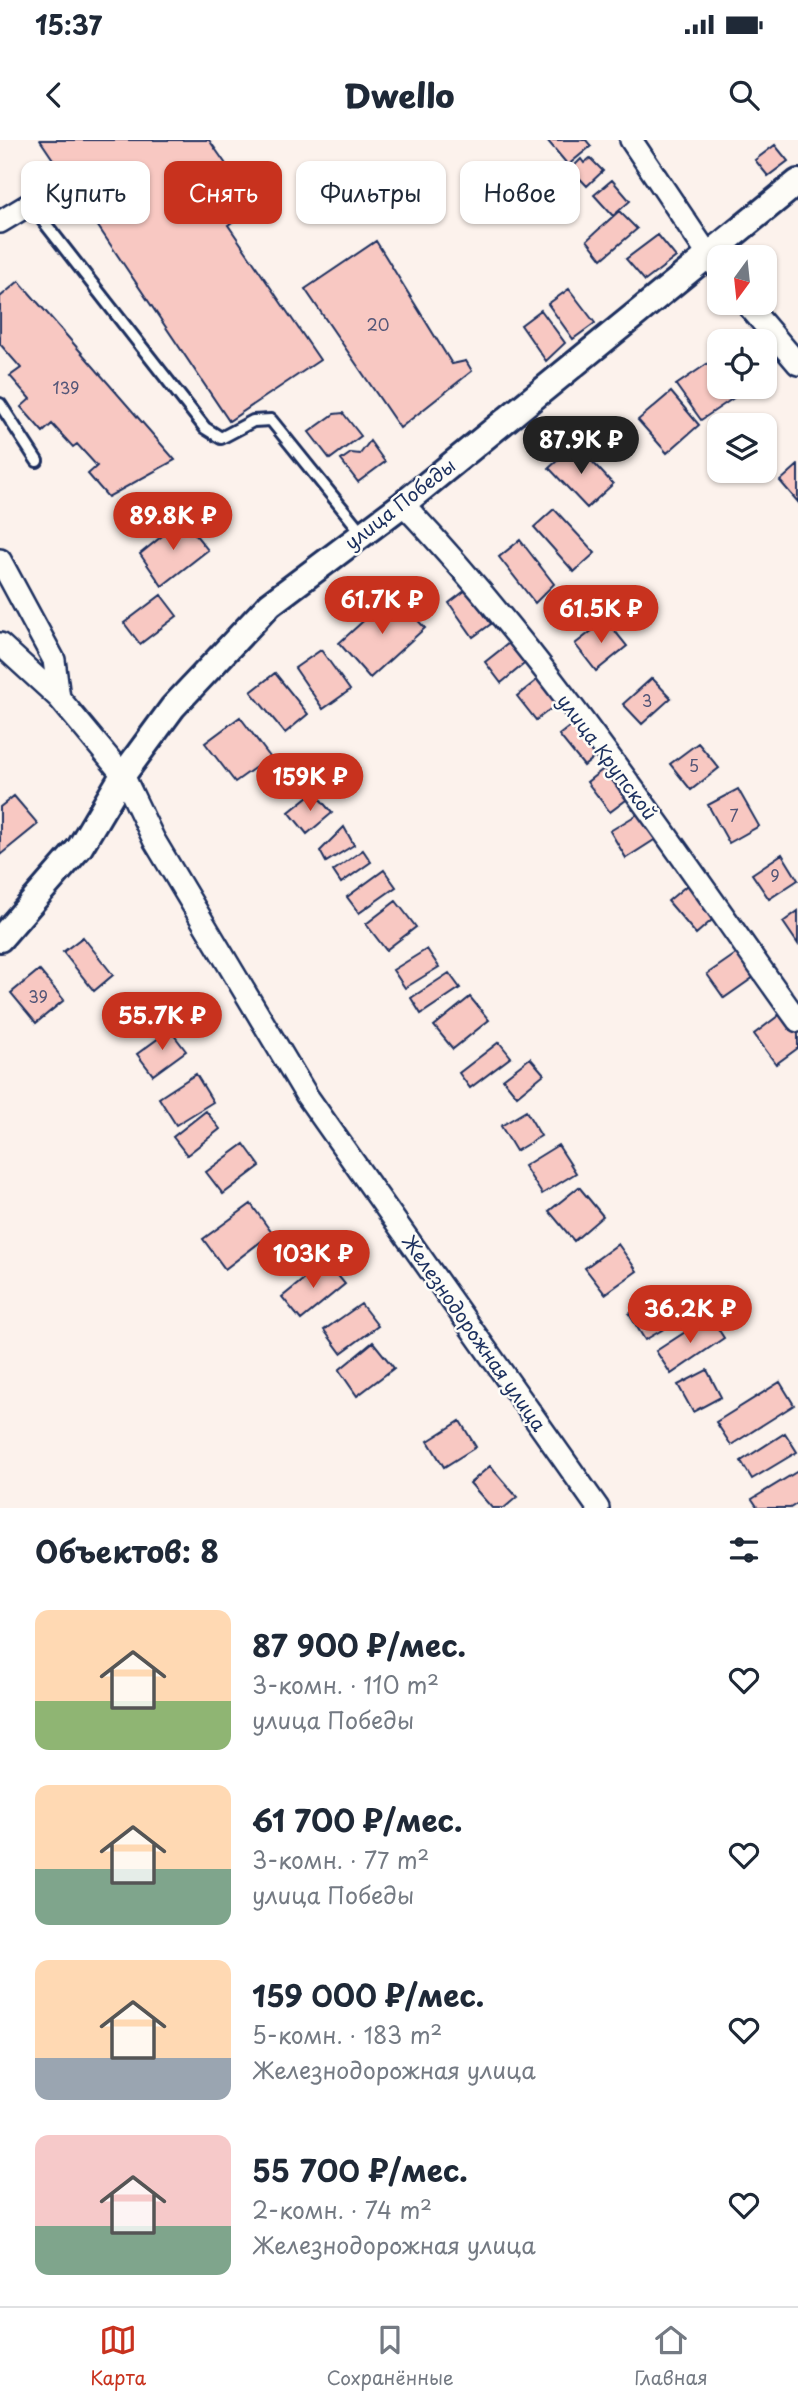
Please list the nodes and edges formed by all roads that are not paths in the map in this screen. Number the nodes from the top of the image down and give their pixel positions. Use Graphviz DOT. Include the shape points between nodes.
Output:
graph roads {
  1 [pos="631,140"];
  2 [pos="798,182"];
  3 [pos="21,209"];
  4 [pos="0,222"];
  5 [pos="46,224"];
  6 [pos="732,245"];
  7 [pos="707,254"];
  8 [pos="707,268"];
  9 [pos="756,315"];
  10 [pos="798,363"];
  11 [pos="0,404"];
  12 [pos="37,461"];
  13 [pos="403,504"];
  14 [pos="363,534"];
  15 [pos="0,560"];
  16 [pos="0,643"];
  17 [pos="59,698"];
  18 [pos="123,775"];
  19 [pos="0,939"];
  20 [pos="798,1021"];
  21 [pos="598,1508"];
  1 -- 7 [label="street"];
  2 -- 6 [label="street, улица Победы"];
  3 -- 4 [label="street"];
  5 -- 14 [label="lane" via="205,428 221,438 253,421 271,420"];
  8 -- 13 [label="street, улица Победы"];
  9 -- 10 [label="street"];
  11 -- 12 [label="lane"];
  13 -- 14 [label="street, улица Победы"];
  13 -- 20 [label="street, улица Крупской" via="450,553 605,751"];
  14 -- 18 [label="street, улица Победы" via="270,604 173,707"];
  15 -- 17 [label="street" via="54,660"];
  16 -- 17 [label="street, Железнодорожная улица"];
  17 -- 18 [label="street, Железнодорожная улица"];
  18 -- 19 [label="street, улица Победы" via="80,847"];
  18 -- 21 [label="street, Железнодорожная улица" via="154,840 307,1096"];
}
